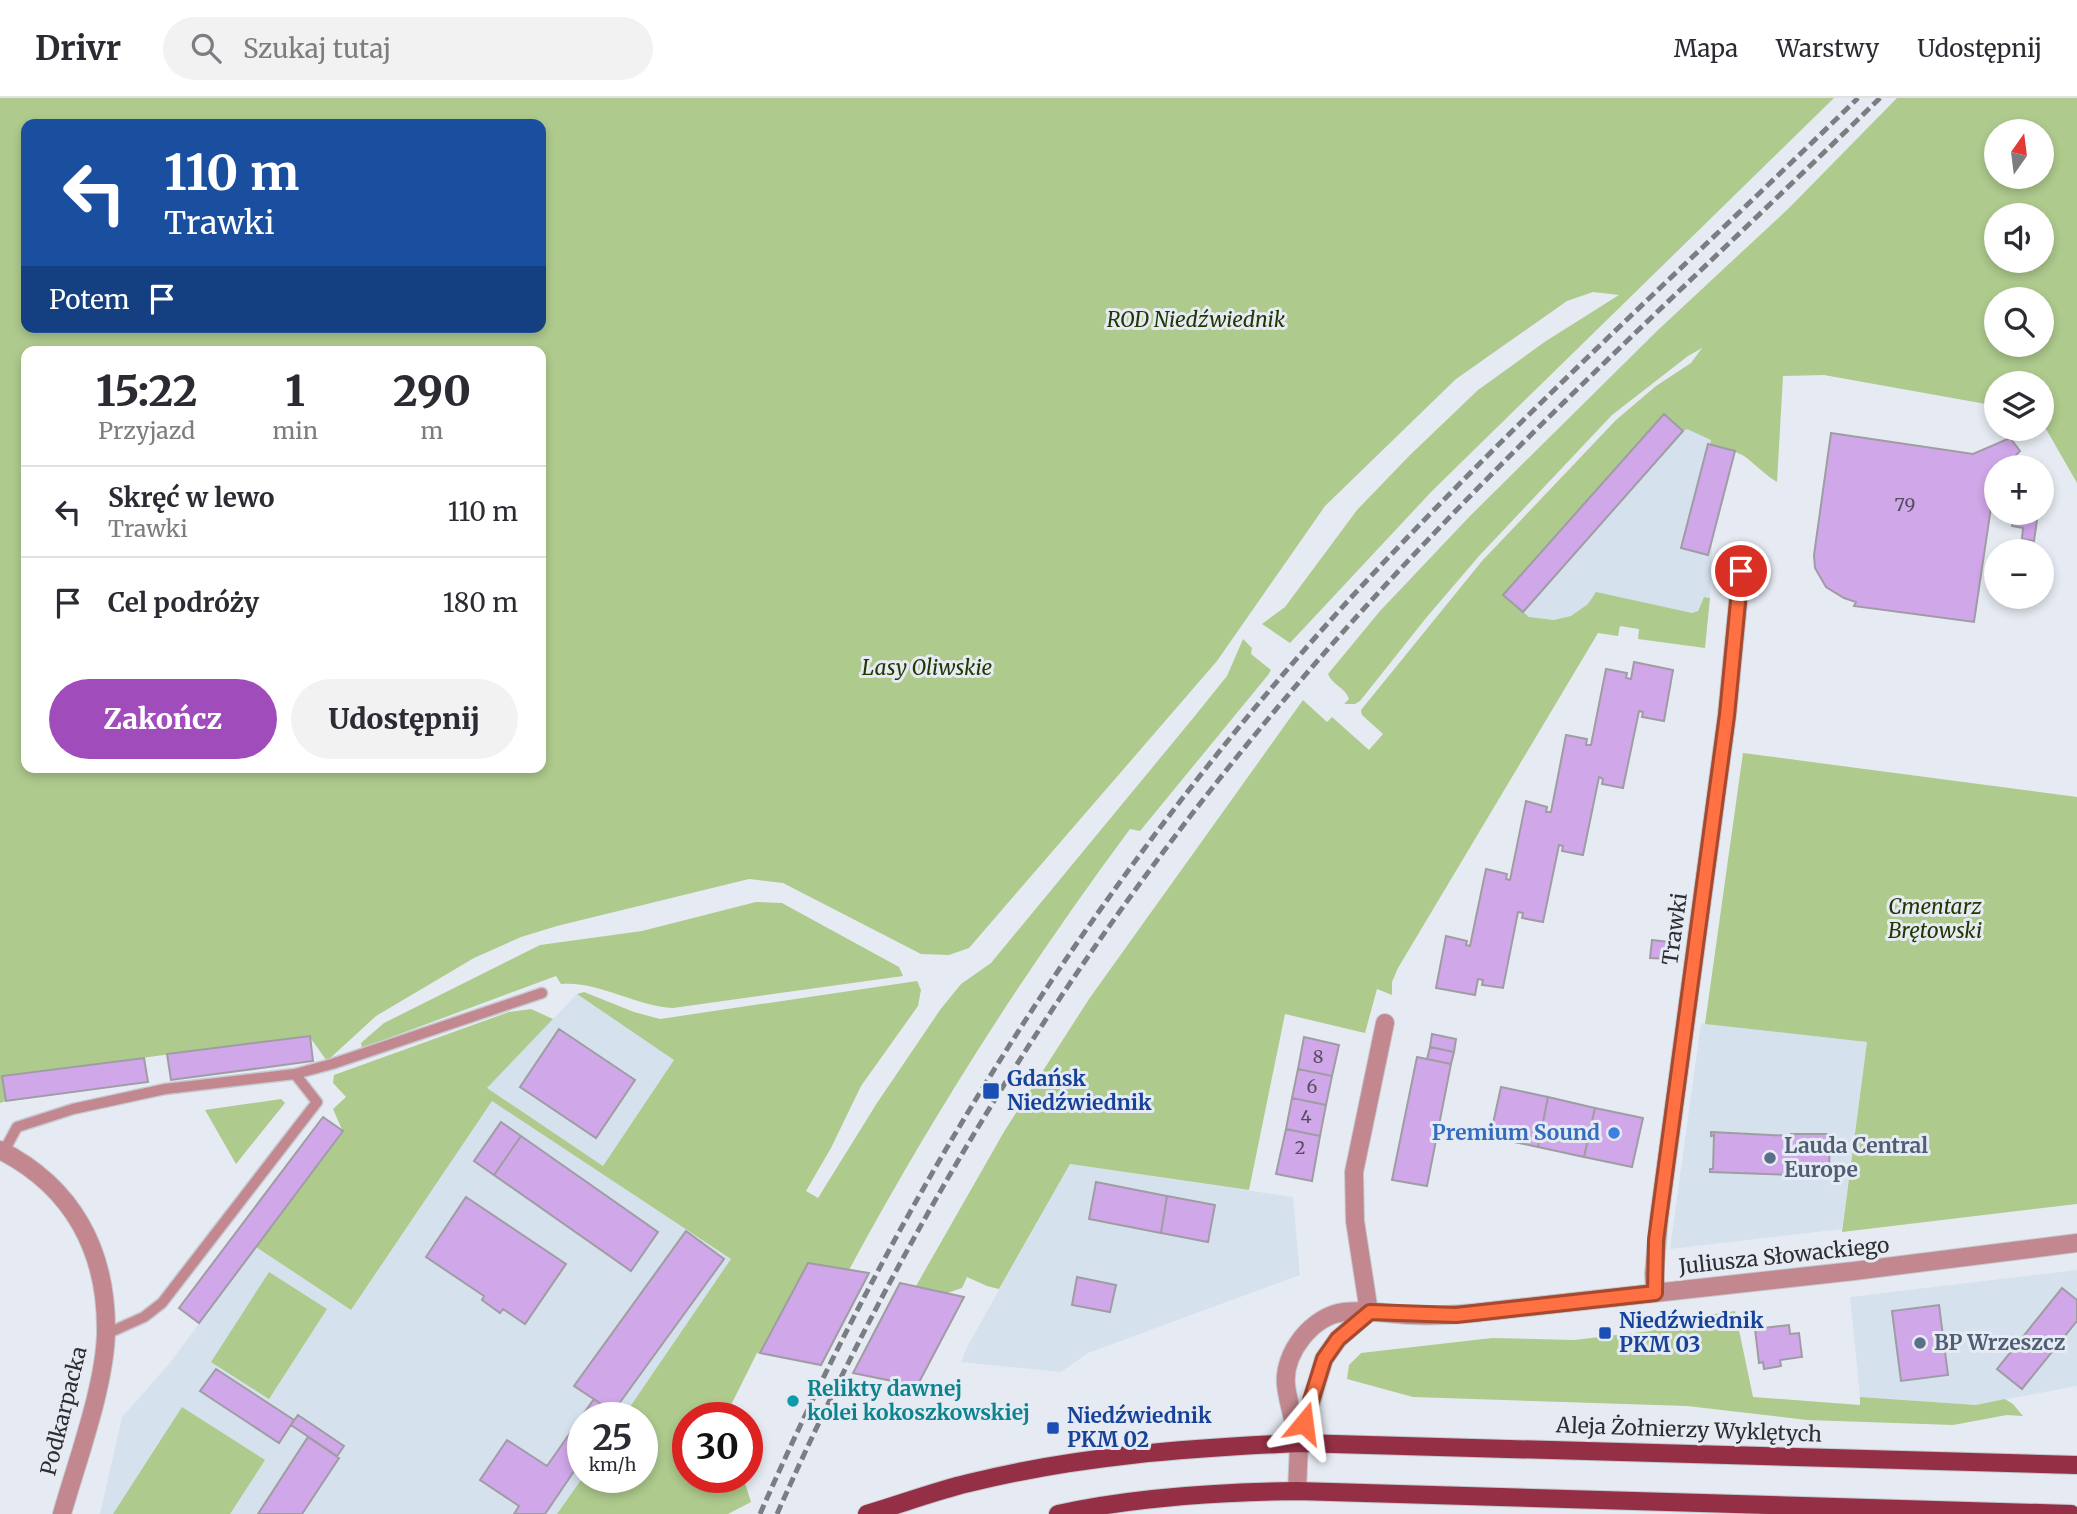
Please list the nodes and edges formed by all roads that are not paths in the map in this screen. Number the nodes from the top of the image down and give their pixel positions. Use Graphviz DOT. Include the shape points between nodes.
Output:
graph roads {
  1 [pos="1741,571"];
  2 [pos="1739,592"];
  3 [pos="542,993"];
  4 [pos="1385,1023"];
  5 [pos="295,1074"];
  6 [pos="2,1150"];
  7 [pos="2077,1244"];
  8 [pos="1655,1293"];
  9 [pos="1370,1312"];
  10 [pos="106,1334"];
  11 [pos="1299,1443"];
  12 [pos="2077,1465"];
  13 [pos="1297,1490"];
  14 [pos="62,1514"];
  15 [pos="867,1514"];
  16 [pos="1058,1514"];
  17 [pos="2071,1514"];
  1 -- 2 [label="lane, Trawki"];
  2 -- 8 [label="street, Trawki" via="1727,715 1659,1219"];
  3 -- 5 [label="lane"];
  4 -- 9 [label="street" via="1354,1172 1355,1221"];
  5 -- 6 [label="lane" via="165,1089 73,1110 17,1127"];
  5 -- 10 [label="lane" via="317,1102 162,1303 144,1317"];
  6 -- 10 [label="street, Podkarpacka" via="61,1194 82,1226 97,1257"];
  7 -- 8 [label="street, Juliusza Słowackiego"];
  8 -- 9 [label="street, Juliusza Słowackiego" via="1464,1314"];
  9 -- 11 [label="street, Juliusza Słowackiego" via="1338,1339 1324,1359"];
  9 -- 11 [label="street, Juliusza Słowackiego" via="1327,1317 1292,1353 1286,1384"];
  10 -- 14 [label="street, Podkarpacka" via="99,1379"];
  11 -- 12 [label="main road, Aleja Żołnierzy Wyklętych"];
  11 -- 13 [label="street, Juliusza Słowackiego"];
  11 -- 15 [label="main road" via="1182,1449 1061,1464 969,1483"];
  13 -- 16 [label="main road" via="1097,1506"];
  13 -- 17 [label="main road"];
}
